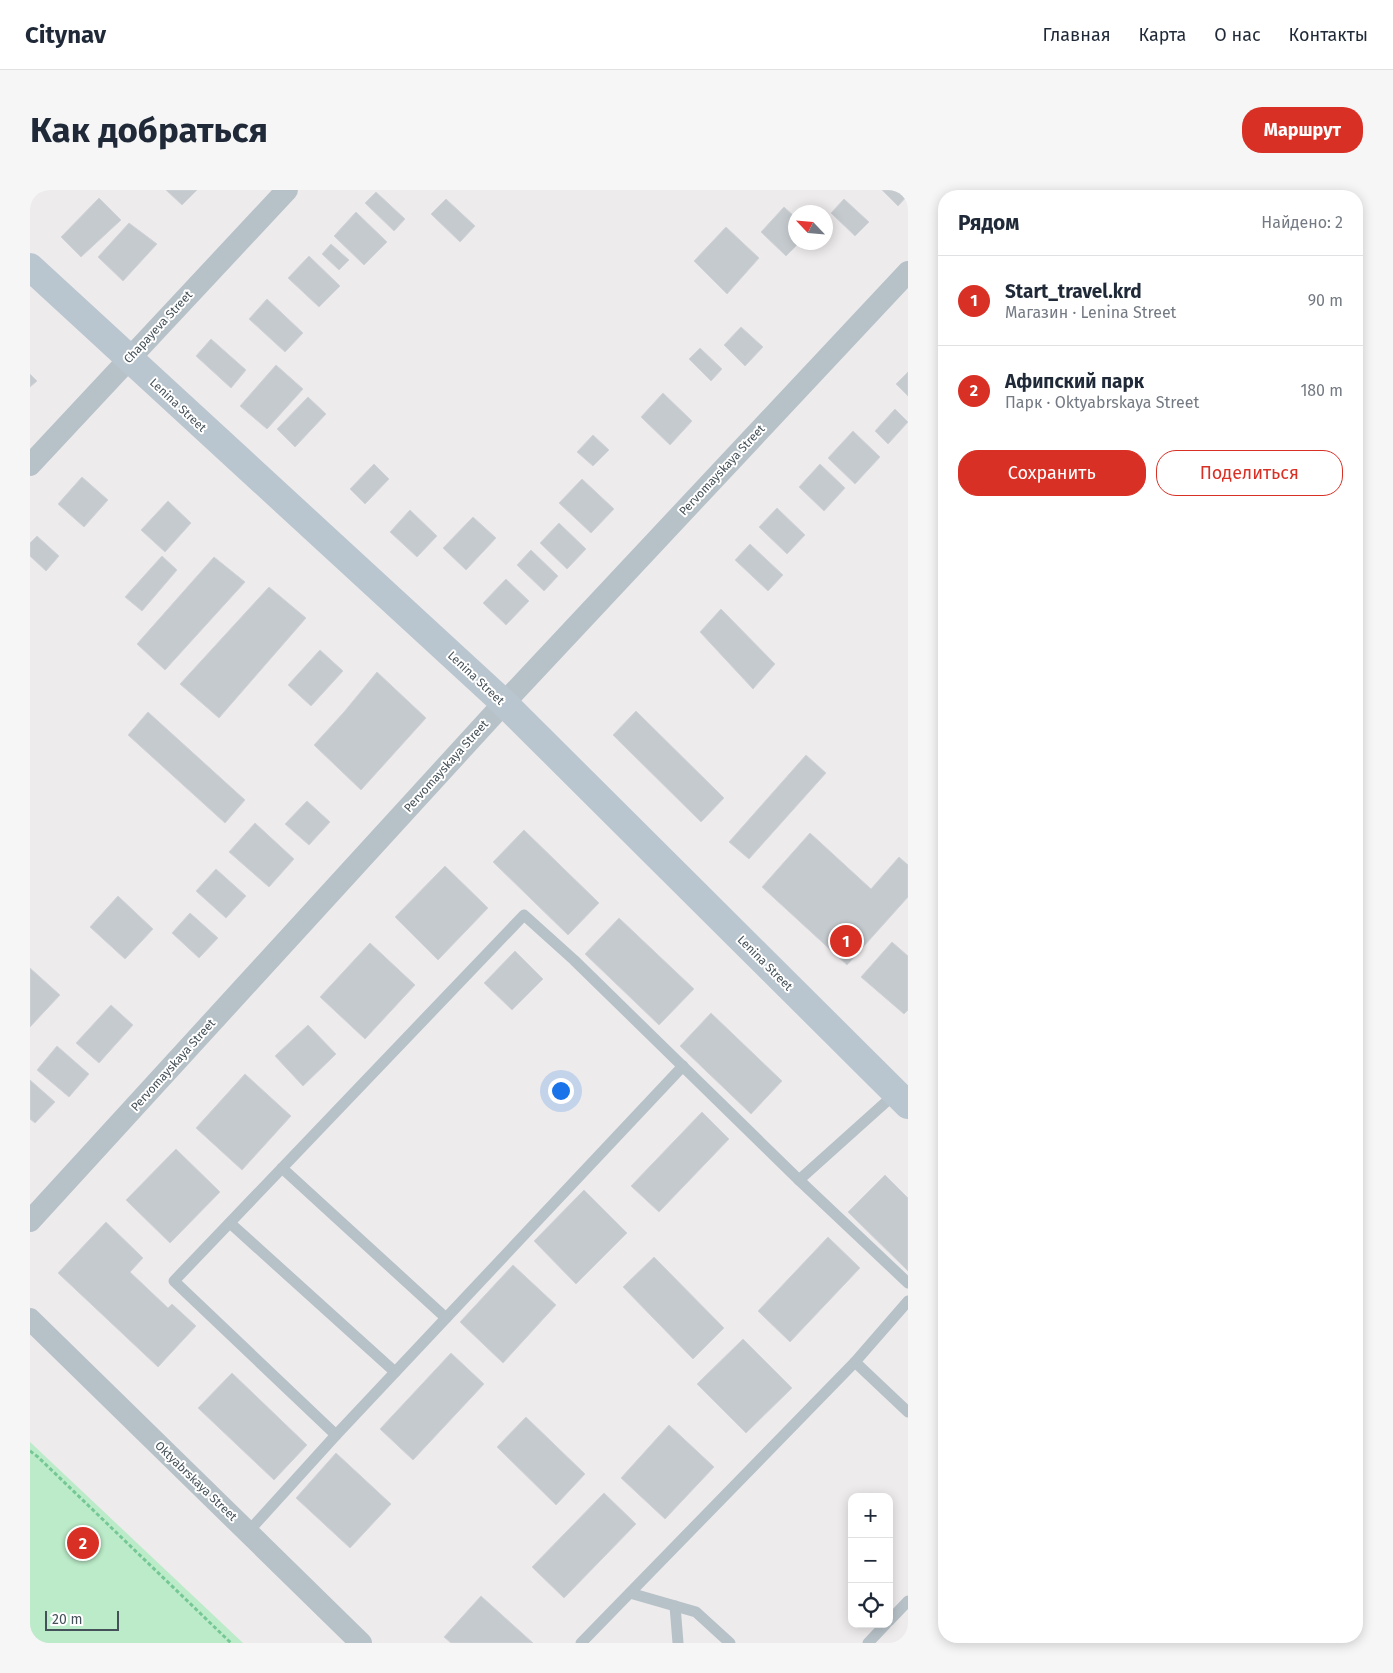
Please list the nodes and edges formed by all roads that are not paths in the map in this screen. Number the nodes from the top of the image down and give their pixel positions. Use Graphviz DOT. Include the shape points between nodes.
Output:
graph roads {
  1 [pos="287,190"];
  2 [pos="30,267"];
  3 [pos="908,272"];
  4 [pos="128,359"];
  5 [pos="30,465"];
  6 [pos="504,704"];
  7 [pos="682,1066"];
  8 [pos="904,1092"];
  9 [pos="282,1168"];
  10 [pos="799,1180"];
  11 [pos="30,1221"];
  12 [pos="230,1223"];
  13 [pos="908,1283"];
  14 [pos="908,1301"];
  15 [pos="446,1318"];
  16 [pos="30,1320"];
  17 [pos="855,1362"];
  18 [pos="395,1372"];
  19 [pos="908,1412"];
  20 [pos="336,1435"];
  21 [pos="248,1532"];
  22 [pos="630,1593"];
  23 [pos="908,1601"];
  24 [pos="675,1606"];
  25 [pos="893,1616"];
  26 [pos="882,1628"];
  27 [pos="362,1643"];
  28 [pos="581,1643"];
  29 [pos="678,1643"];
  30 [pos="730,1643"];
  31 [pos="868,1643"];
  1 -- 4 [label="street, Chapayeva Street"];
  2 -- 4 [label="street, Lenina Street"];
  3 -- 6 [label="street, Pervomayskaya Street"];
  4 -- 5 [label="street, Chapayeva Street"];
  4 -- 6 [label="street, Lenina Street"];
  6 -- 8 [label="street, Lenina Street"];
  6 -- 11 [label="street, Pervomayskaya Street"];
  7 -- 9 [label="lane" via="574,960 524,916"];
  7 -- 10 [label="lane"];
  7 -- 15 [label="lane"];
  8 -- 10 [label="lane"];
  9 -- 12 [label="lane"];
  9 -- 15 [label="lane"];
  10 -- 13 [label="lane"];
  12 -- 18 [label="lane"];
  12 -- 20 [label="lane" via="174,1281"];
  14 -- 17 [label="lane"];
  15 -- 18 [label="lane"];
  16 -- 21 [label="street, Oktyabrskaya Street"];
  17 -- 19 [label="lane"];
  17 -- 22 [label="lane"];
  18 -- 20 [label="lane"];
  20 -- 21 [label="lane"];
  21 -- 27 [label="street, Oktyabrskaya Street"];
  22 -- 24 [label="lane"];
  22 -- 28 [label="lane"];
  23 -- 25 [label="lane"];
  24 -- 29 [label="lane"];
  24 -- 30 [label="lane" via="696,1612"];
  26 -- 31 [label="lane"];
}
